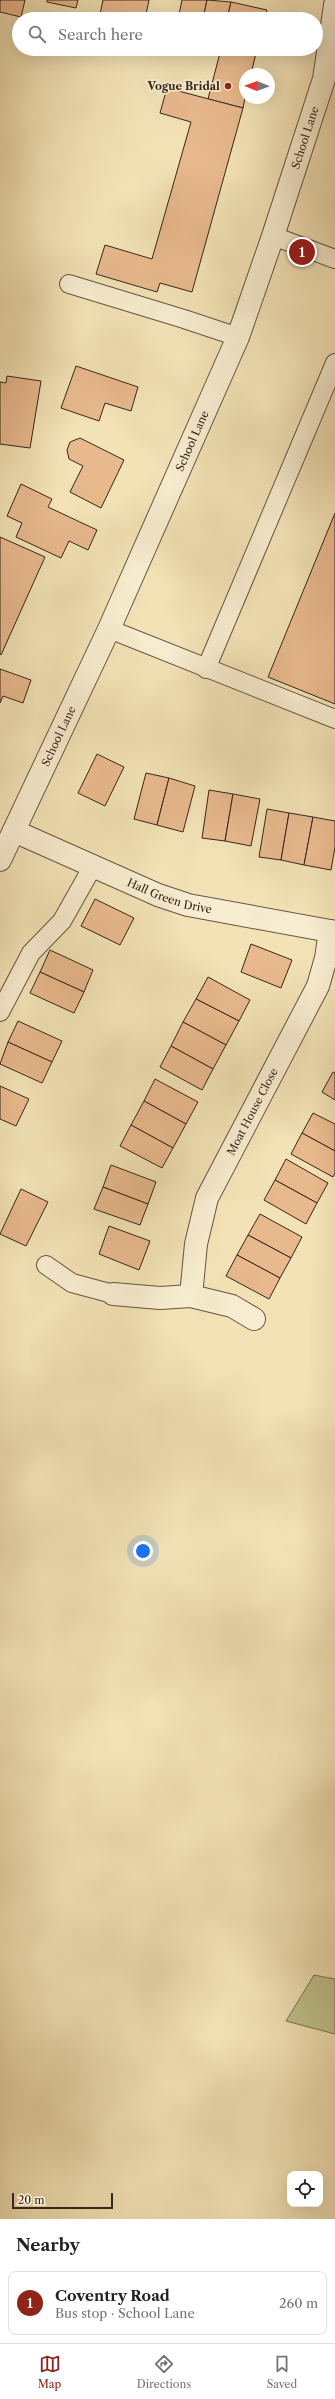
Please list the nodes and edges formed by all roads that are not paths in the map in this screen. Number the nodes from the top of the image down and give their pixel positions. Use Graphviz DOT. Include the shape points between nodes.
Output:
graph roads {
  1 [pos="335,5"];
  2 [pos="273,236"];
  3 [pos="335,259"];
  4 [pos="69,284"];
  5 [pos="238,337"];
  6 [pos="335,363"];
  7 [pos="109,629"];
  8 [pos="206,669"];
  9 [pos="335,718"];
  10 [pos="14,831"];
  11 [pos="0,860"];
  12 [pos="93,866"];
  13 [pos="333,932"];
  14 [pos="0,1012"];
  15 [pos="46,1265"];
  16 [pos="113,1294"];
  17 [pos="191,1296"];
  18 [pos="254,1319"];
  1 -- 2 [label="street, School Lane" via="324,79"];
  2 -- 3 [label="lane"];
  2 -- 5 [label="street, School Lane"];
  4 -- 5 [label="lane"];
  5 -- 7 [label="street, School Lane"];
  6 -- 8 [label="lane"];
  7 -- 8 [label="lane"];
  7 -- 10 [label="street, School Lane"];
  8 -- 9 [label="lane"];
  10 -- 11 [label="street, School Lane"];
  10 -- 12 [label="street, Hall Green Drive"];
  12 -- 13 [label="street, Hall Green Drive" via="158,895 188,905"];
  12 -- 14 [label="lane" via="62,921 31,953"];
  13 -- 17 [label="street, Moat House Close" via="318,986 207,1198 196,1244"];
  15 -- 16 [label="lane" via="72,1283"];
  16 -- 17 [label="street" via="160,1298"];
  17 -- 18 [label="street" via="232,1306"];
}
